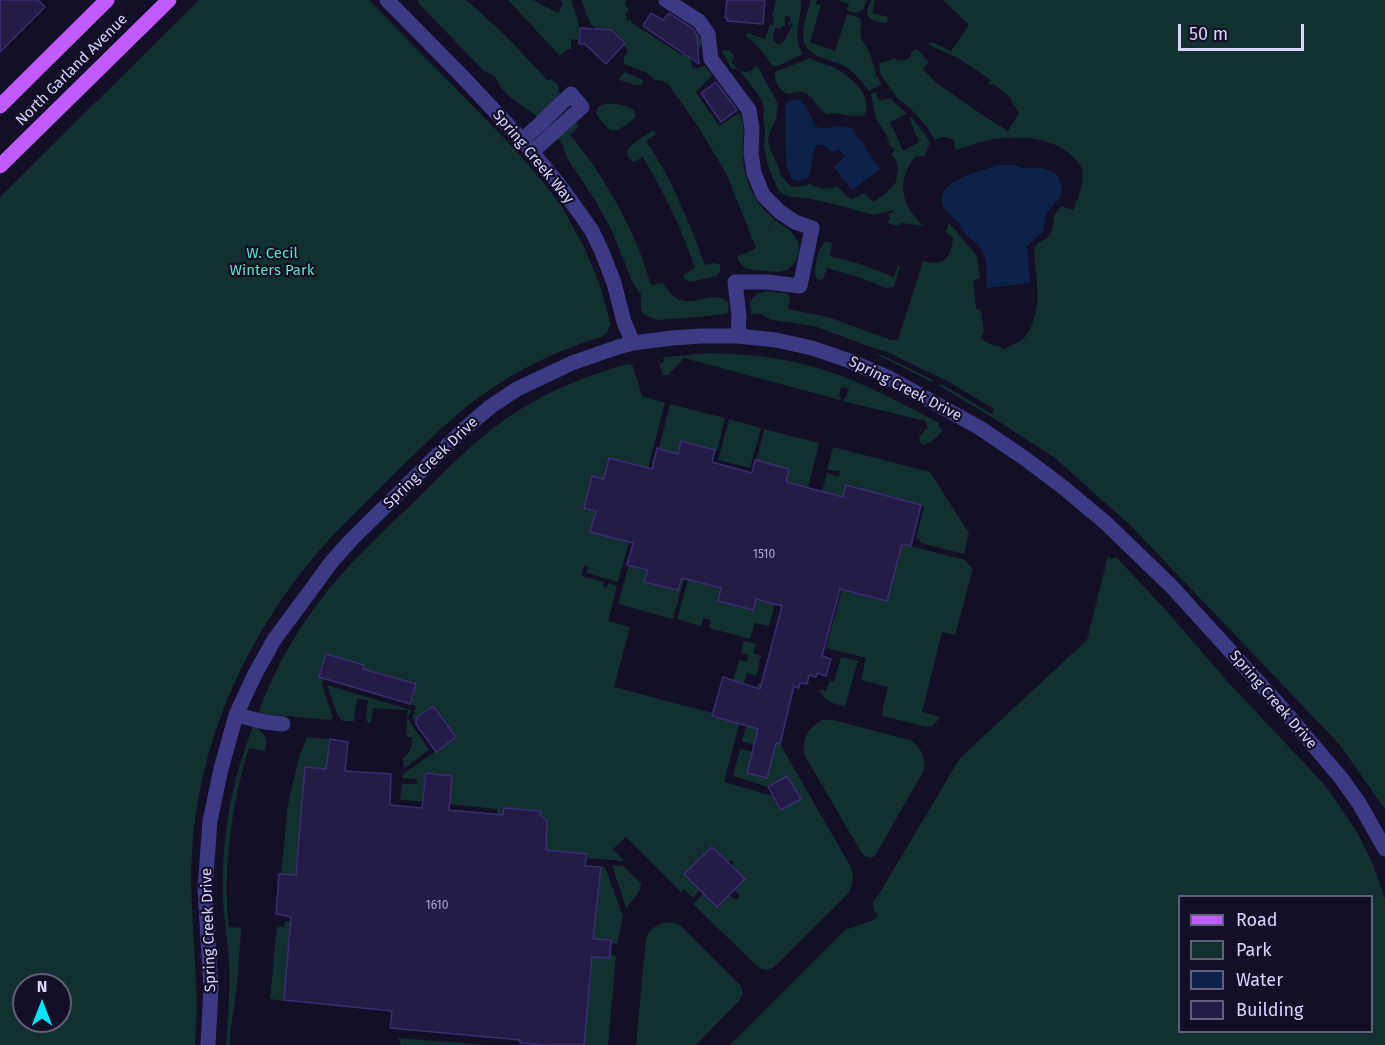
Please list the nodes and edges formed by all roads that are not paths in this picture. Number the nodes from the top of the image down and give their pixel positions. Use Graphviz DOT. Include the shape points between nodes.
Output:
graph roads {
  1 [pos="108,0"];
  2 [pos="169,0"];
  3 [pos="387,0"];
  4 [pos="666,0"];
  5 [pos="0,106"];
  6 [pos="522,140"];
  7 [pos="532,152"];
  8 [pos="0,166"];
  9 [pos="738,336"];
  10 [pos="633,343"];
  11 [pos="236,715"];
  12 [pos="283,724"];
  13 [pos="1385,849"];
  14 [pos="208,1045"];
  1 -- 5 [label="main road, North Garland Avenue"];
  2 -- 8 [label="main road, North Garland Avenue"];
  3 -- 6 [label="street, Spring Creek Way"];
  4 -- 9 [label="street" via="699,21 708,34 711,59 749,110 754,174 763,195 780,212 812,228 800,286 735,282"];
  6 -- 7 [label="street, Spring Creek Way"];
  6 -- 7 [label="street" via="570,94 582,107"];
  7 -- 10 [label="street, Spring Creek Way" via="592,231"];
  9 -- 10 [label="street, Spring Creek Drive"];
  9 -- 13 [label="street, Spring Creek Drive" via="812,348 879,374 980,428 1064,488 1165,580 1281,707 1341,778"];
  10 -- 11 [label="street, Spring Creek Drive" via="572,363 517,389 463,430 333,560 274,640"];
  11 -- 12 [label="street"];
  11 -- 14 [label="street, Spring Creek Drive" via="215,795 207,848 205,889 211,989"];
}
